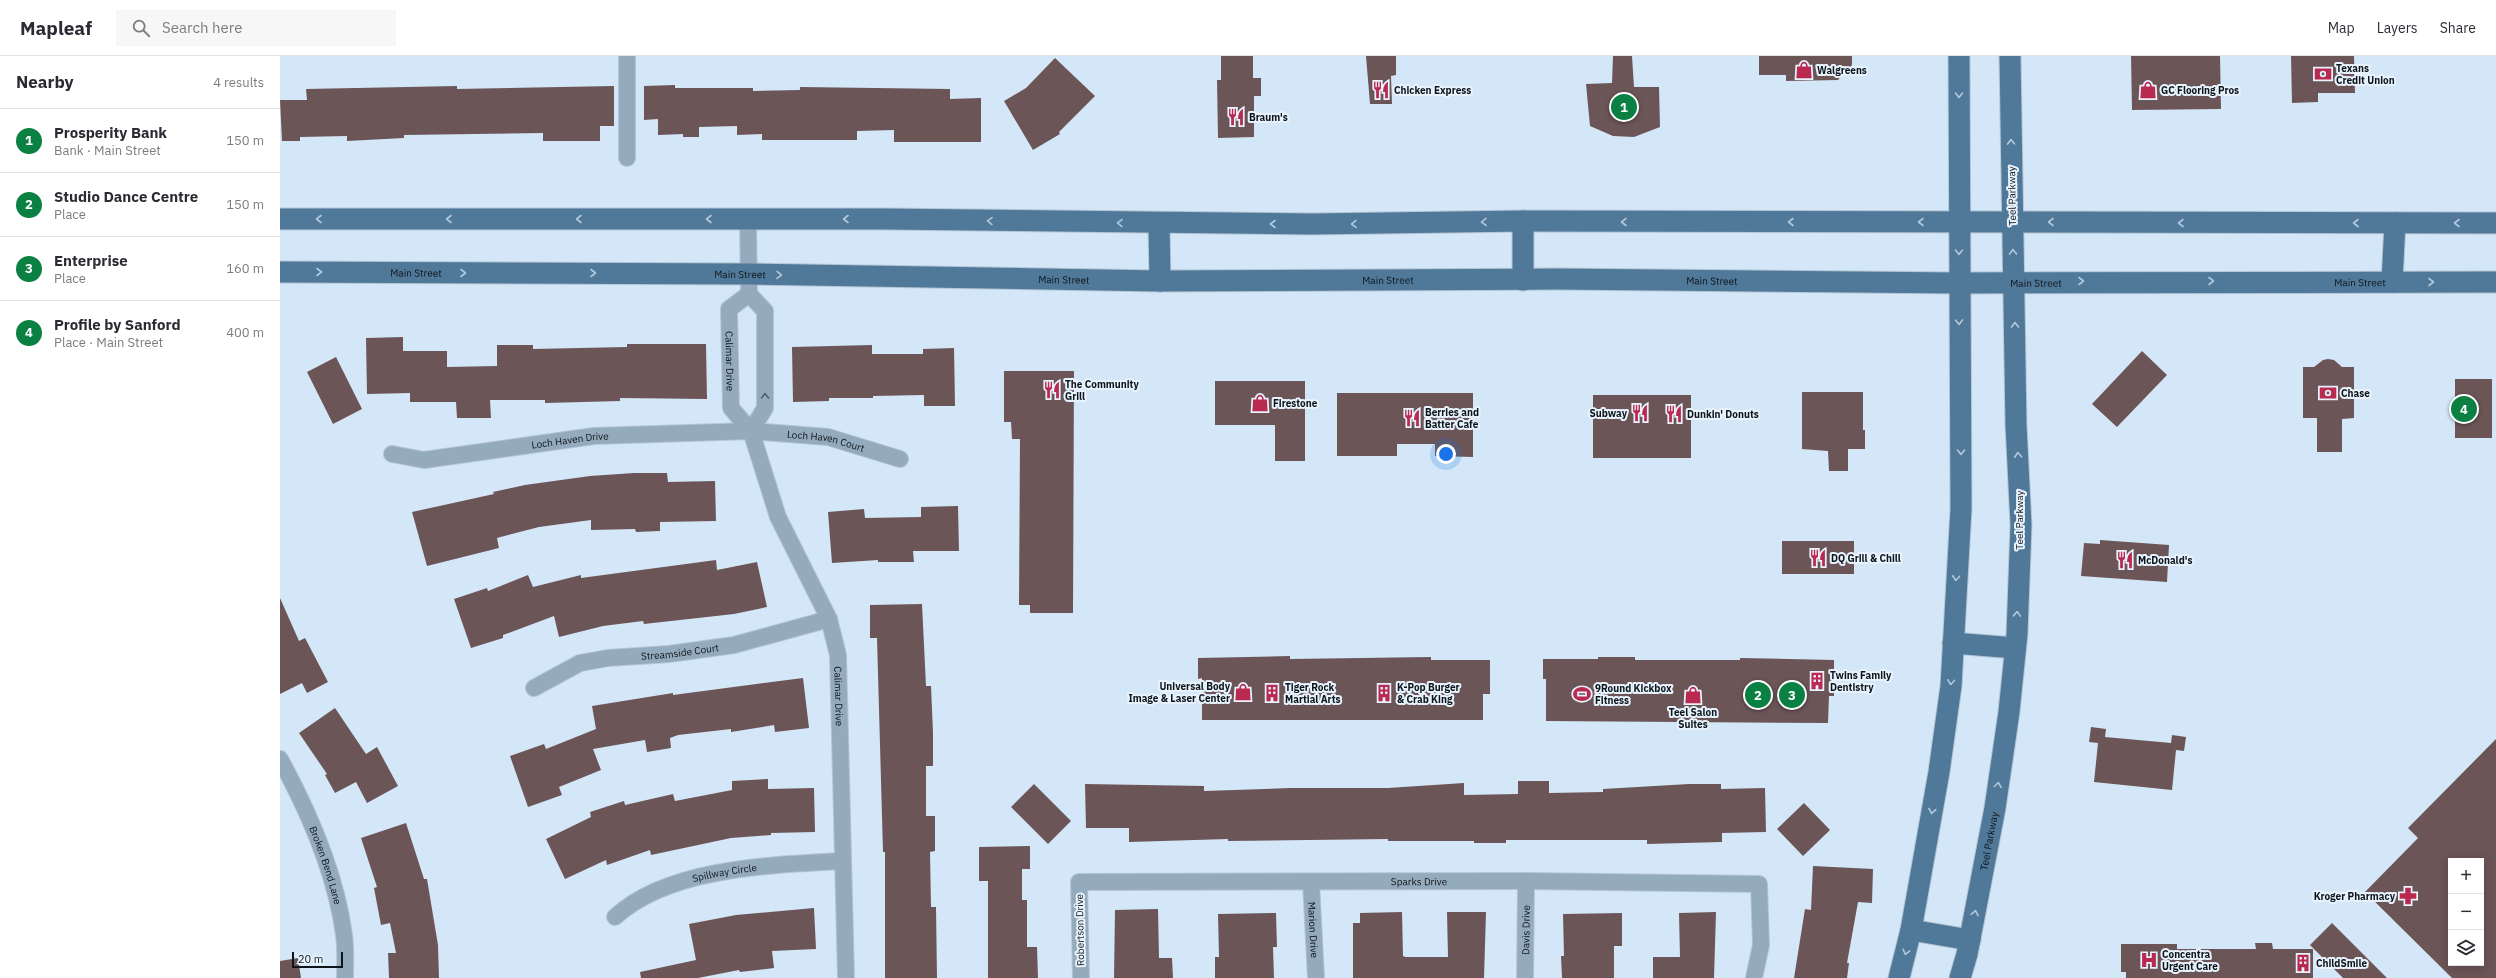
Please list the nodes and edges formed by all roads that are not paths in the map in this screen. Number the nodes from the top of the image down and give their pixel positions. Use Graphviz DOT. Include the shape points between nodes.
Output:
graph roads {
  1 [pos="627,56"];
  2 [pos="1959,56"];
  3 [pos="2010,56"];
  4 [pos="627,158"];
  5 [pos="280,219"];
  6 [pos="748,220"];
  7 [pos="1523,221"];
  8 [pos="1960,222"];
  9 [pos="2013,222"];
  10 [pos="2395,223"];
  11 [pos="2496,223"];
  12 [pos="1159,224"];
  13 [pos="280,272"];
  14 [pos="1523,280"];
  15 [pos="1160,281"];
  16 [pos="1958,282"];
  17 [pos="2014,282"];
  18 [pos="2392,282"];
  19 [pos="2496,282"];
  20 [pos="749,284"];
  21 [pos="751,431"];
  22 [pos="392,454"];
  23 [pos="900,459"];
  24 [pos="829,619"];
  25 [pos="1953,643"];
  26 [pos="2015,648"];
  27 [pos="534,688"];
  28 [pos="280,759"];
  29 [pos="843,861"];
  30 [pos="1526,881"];
  31 [pos="1079,882"];
  32 [pos="1311,882"];
  33 [pos="615,917"];
  34 [pos="1911,930"];
  35 [pos="1970,940"];
  36 [pos="345,978"];
  37 [pos="846,978"];
  38 [pos="1081,978"];
  39 [pos="1316,978"];
  40 [pos="1524,978"];
  41 [pos="1754,978"];
  42 [pos="1899,978"];
  43 [pos="1960,978"];
  1 -- 4 [label="street"];
  2 -- 8 [label="main road, one-way"];
  9 -- 3 [label="main road, Teel Parkway, one-way"];
  6 -- 5 [label="main road, one-way"];
  12 -- 6 [label="main road, one-way" via="884,219"];
  6 -- 20 [label="street"];
  8 -- 7 [label="main road, one-way"];
  7 -- 12 [label="main road, one-way"];
  7 -- 14 [label="main road"];
  8 -- 9 [label="main road"];
  8 -- 16 [label="main road, one-way"];
  10 -- 9 [label="main road, one-way"];
  17 -- 9 [label="main road, Teel Parkway, one-way"];
  11 -- 10 [label="main road, one-way"];
  10 -- 18 [label="main road"];
  12 -- 15 [label="main road"];
  13 -- 20 [label="main road, Main Street, one-way"];
  14 -- 15 [label="main road, Main Street"];
  14 -- 16 [label="main road, Main Street"];
  20 -- 15 [label="main road, Main Street, one-way"];
  16 -- 17 [label="main road, Main Street"];
  16 -- 25 [label="main road, one-way" via="1961,509"];
  17 -- 18 [label="main road, Main Street, one-way"];
  26 -- 17 [label="main road, Teel Parkway, one-way" via="2021,526"];
  18 -- 19 [label="main road, Main Street, one-way"];
  21 -- 20 [label="street, one-way" via="765,408 765,311"];
  20 -- 21 [label="street, Calimar Drive" via="729,309 731,408"];
  21 -- 22 [label="street, Loch Haven Drive" via="594,436 424,460"];
  21 -- 23 [label="street, Loch Haven Court" via="828,437"];
  21 -- 24 [label="street, Calimar Drive" via="778,517"];
  24 -- 27 [label="street, Streamside Court" via="734,645 580,663"];
  24 -- 29 [label="street, Calimar Drive" via="835,638 840,672"];
  25 -- 26 [label="main road"];
  25 -- 34 [label="main road, one-way" via="1951,686 1939,772"];
  35 -- 26 [label="main road, Teel Parkway, one-way" via="2009,712"];
  28 -- 36 [label="street, Broken Bend Lane" via="298,792 328,870 344,937"];
  29 -- 33 [label="street, Spillway Circle" via="737,869 705,876 642,897 626,906"];
  29 -- 37 [label="street, Calimar Drive"];
  30 -- 32 [label="street, Sparks Drive"];
  30 -- 40 [label="street, Davis Drive"];
  30 -- 41 [label="street, Sparks Drive" via="1759,884 1761,945"];
  31 -- 32 [label="street, Sparks Drive"];
  31 -- 38 [label="street, Robertson Drive"];
  32 -- 39 [label="street, Marion Drive"];
  34 -- 35 [label="main road"];
  34 -- 42 [label="main road, one-way"];
  35 -- 43 [label="main road, Teel Parkway"];
}
